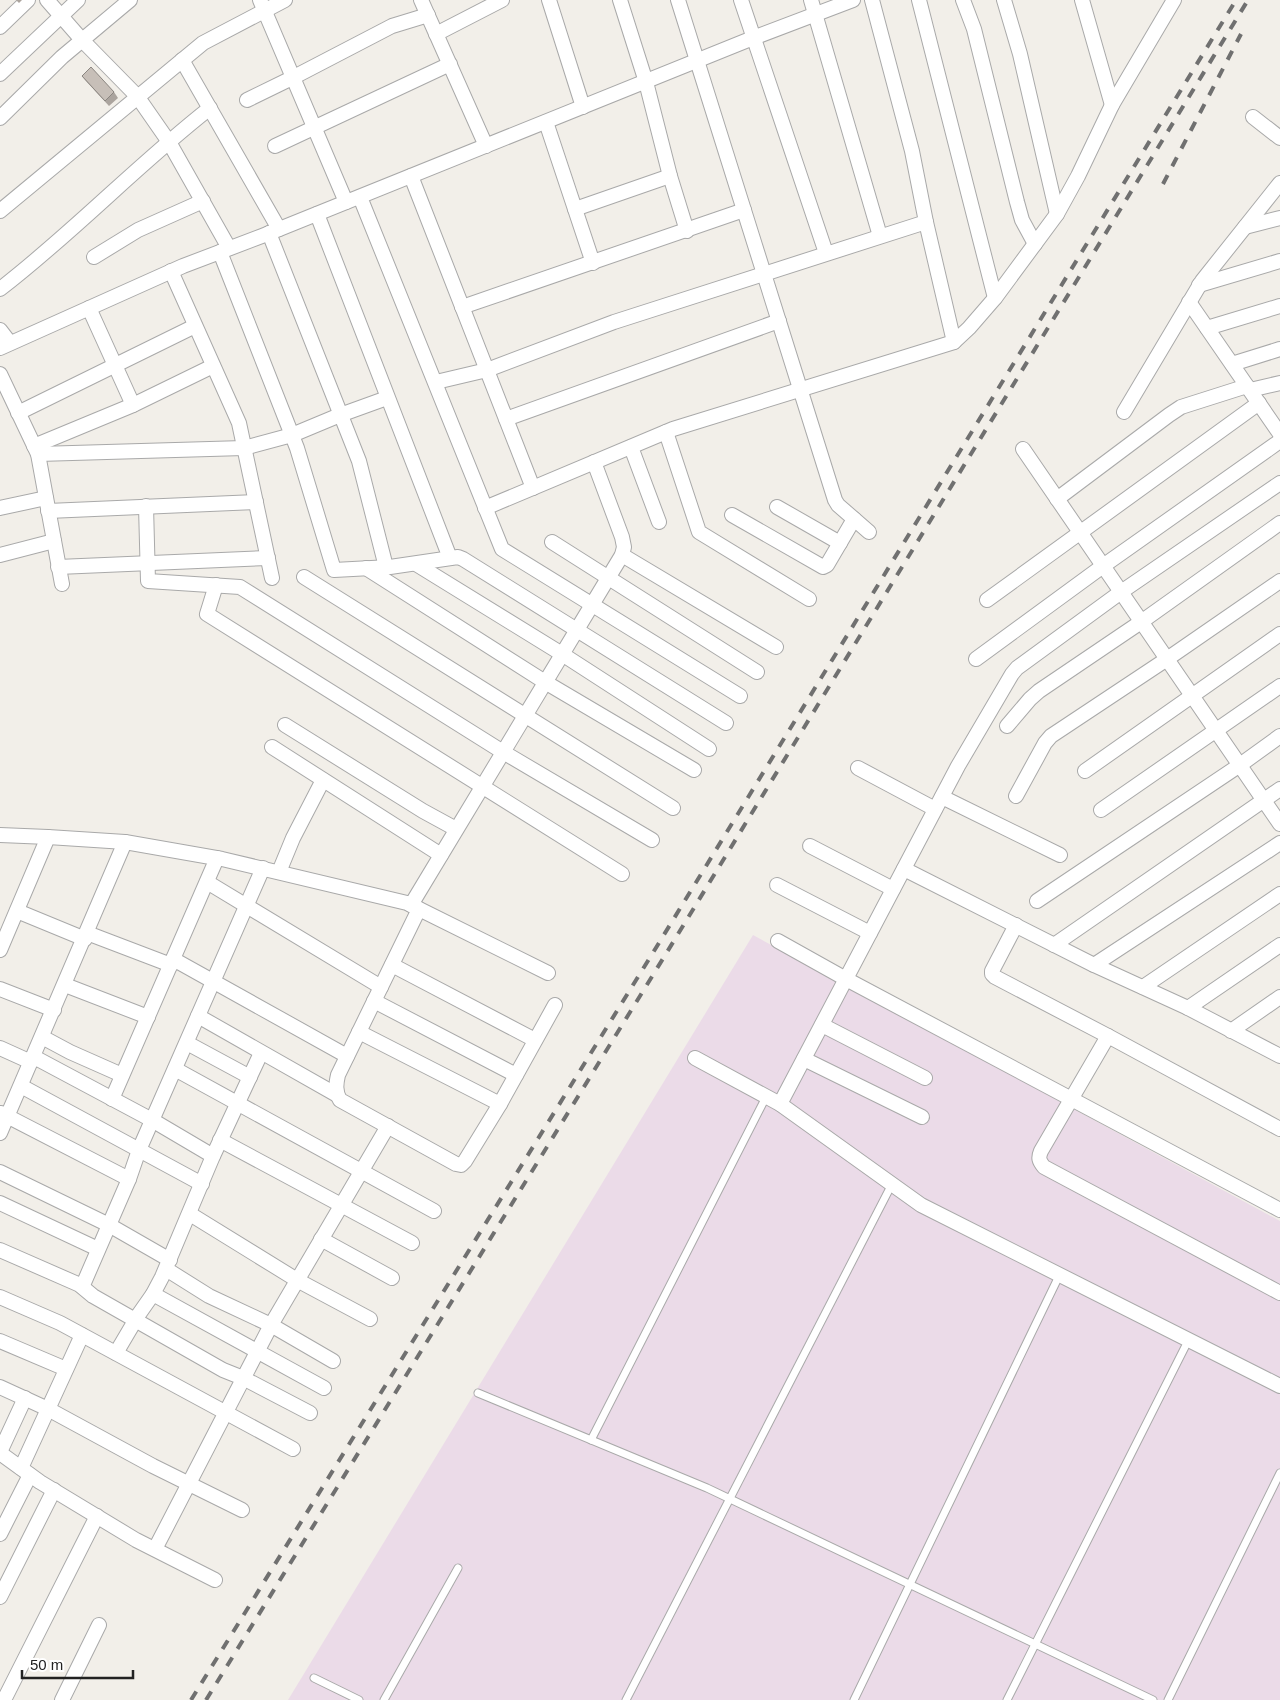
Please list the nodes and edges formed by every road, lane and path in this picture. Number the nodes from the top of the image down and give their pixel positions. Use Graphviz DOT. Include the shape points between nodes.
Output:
graph roads {
  1 [pos="28,0"];
  2 [pos="47,0"];
  3 [pos="78,0"];
  4 [pos="130,0"];
  5 [pos="286,0"];
  6 [pos="421,0"];
  7 [pos="549,0"];
  8 [pos="620,0"];
  9 [pos="678,0"];
  10 [pos="741,0"];
  11 [pos="811,0"];
  12 [pos="853,0"];
  13 [pos="872,0"];
  14 [pos="919,0"];
  15 [pos="963,0"];
  16 [pos="1004,0"];
  17 [pos="1082,0"];
  18 [pos="494,2"];
  19 [pos="1170,2"];
  20 [pos="263,5"];
  21 [pos="815,14"];
  22 [pos="428,15"];
  23 [pos="62,16"];
  24 [pos="0,27"];
  25 [pos="436,34"];
  26 [pos="753,38"];
  27 [pos="82,40"];
  28 [pos="182,60"];
  29 [pos="697,61"];
  30 [pos="450,64"];
  31 [pos="0,74"];
  32 [pos="292,78"];
  33 [pos="646,82"];
  34 [pos="137,96"];
  35 [pos="248,100"];
  36 [pos="1112,105"];
  37 [pos="583,107"];
  38 [pos="210,108"];
  39 [pos="1253,117"];
  40 [pos="0,118"];
  41 [pos="546,122"];
  42 [pos="315,129"];
  43 [pos="1280,138"];
  44 [pos="169,142"];
  45 [pos="275,146"];
  46 [pos="486,146"];
  47 [pos="411,176"];
  48 [pos="670,176"];
  49 [pos="1280,183"];
  50 [pos="360,196"];
  51 [pos="203,201"];
  52 [pos="346,202"];
  53 [pos="575,209"];
  54 [pos="744,210"];
  55 [pos="0,211"];
  56 [pos="317,214"];
  57 [pos="1057,214"];
  58 [pos="1280,218"];
  59 [pos="926,222"];
  60 [pos="1245,227"];
  61 [pos="274,231"];
  62 [pos="687,231"];
  63 [pos="880,236"];
  64 [pos="1035,244"];
  65 [pos="225,250"];
  66 [pos="826,253"];
  67 [pos="94,257"];
  68 [pos="1280,262"];
  69 [pos="593,263"];
  70 [pos="171,271"];
  71 [pos="764,272"];
  72 [pos="1199,285"];
  73 [pos="0,289"];
  74 [pos="995,298"];
  75 [pos="1189,302"];
  76 [pos="1280,306"];
  77 [pos="462,307"];
  78 [pos="90,308"];
  79 [pos="779,321"];
  80 [pos="195,326"];
  81 [pos="1207,328"];
  82 [pos="0,330"];
  83 [pos="954,342"];
  84 [pos="5,345"];
  85 [pos="1280,350"];
  86 [pos="1232,364"];
  87 [pos="115,365"];
  88 [pos="213,366"];
  89 [pos="487,370"];
  90 [pos="0,374"];
  91 [pos="436,382"];
  92 [pos="1280,383"];
  93 [pos="1249,388"];
  94 [pos="800,390"];
  95 [pos="387,398"];
  96 [pos="1259,403"];
  97 [pos="132,405"];
  98 [pos="1124,412"];
  99 [pos="18,413"];
  100 [pos="340,415"];
  101 [pos="506,419"];
  102 [pos="666,432"];
  103 [pos="1280,434"];
  104 [pos="292,435"];
  105 [pos="1280,441"];
  106 [pos="631,446"];
  107 [pos="244,448"];
  108 [pos="1023,449"];
  109 [pos="36,450"];
  110 [pos="594,462"];
  111 [pos="1280,483"];
  112 [pos="533,488"];
  113 [pos="1057,499"];
  114 [pos="256,502"];
  115 [pos="47,504"];
  116 [pos="146,506"];
  117 [pos="777,507"];
  118 [pos="0,508"];
  119 [pos="485,508"];
  120 [pos="732,515"];
  121 [pos="854,519"];
  122 [pos="659,522"];
  123 [pos="1280,523"];
  124 [pos="869,532"];
  125 [pos="1080,533"];
  126 [pos="54,541"];
  127 [pos="552,542"];
  128 [pos="840,543"];
  129 [pos="622,554"];
  130 [pos="0,555"];
  131 [pos="268,558"];
  132 [pos="450,558"];
  133 [pos="148,564"];
  134 [pos="416,564"];
  135 [pos="1103,566"];
  136 [pos="58,567"];
  137 [pos="386,567"];
  138 [pos="366,568"];
  139 [pos="304,577"];
  140 [pos="272,578"];
  141 [pos="608,578"];
  142 [pos="1280,581"];
  143 [pos="62,584"];
  144 [pos="216,585"];
  145 [pos="1121,592"];
  146 [pos="809,599"];
  147 [pos="987,600"];
  148 [pos="592,604"];
  149 [pos="1141,622"];
  150 [pos="576,630"];
  151 [pos="1280,634"];
  152 [pos="776,647"];
  153 [pos="562,654"];
  154 [pos="976,659"];
  155 [pos="1167,659"];
  156 [pos="757,672"];
  157 [pos="545,682"];
  158 [pos="1280,686"];
  159 [pos="1191,695"];
  160 [pos="740,696"];
  161 [pos="525,715"];
  162 [pos="726,723"];
  163 [pos="285,725"];
  164 [pos="1007,726"];
  165 [pos="1216,731"];
  166 [pos="1280,736"];
  167 [pos="272,748"];
  168 [pos="709,749"];
  169 [pos="503,752"];
  170 [pos="1240,765"];
  171 [pos="858,768"];
  172 [pos="694,770"];
  173 [pos="1086,771"];
  174 [pos="323,780"];
  175 [pos="483,786"];
  176 [pos="1280,789"];
  177 [pos="942,796"];
  178 [pos="1016,796"];
  179 [pos="1264,800"];
  180 [pos="673,808"];
  181 [pos="935,809"];
  182 [pos="1101,810"];
  183 [pos="1280,824"];
  184 [pos="456,829"];
  185 [pos="0,835"];
  186 [pos="48,837"];
  187 [pos="652,840"];
  188 [pos="125,842"];
  189 [pos="1280,842"];
  190 [pos="810,846"];
  191 [pos="441,855"];
  192 [pos="1060,855"];
  193 [pos="217,858"];
  194 [pos="263,868"];
  195 [pos="904,869"];
  196 [pos="279,872"];
  197 [pos="622,874"];
  198 [pos="207,882"];
  199 [pos="777,885"];
  200 [pos="893,889"];
  201 [pos="1280,894"];
  202 [pos="1038,901"];
  203 [pos="247,907"];
  204 [pos="415,907"];
  205 [pos="17,911"];
  206 [pos="1016,925"];
  207 [pos="870,933"];
  208 [pos="86,936"];
  209 [pos="778,941"];
  210 [pos="1054,945"];
  211 [pos="1280,945"];
  212 [pos="0,950"];
  213 [pos="172,962"];
  214 [pos="1094,964"];
  215 [pos="392,965"];
  216 [pos="548,973"];
  217 [pos="846,979"];
  218 [pos="214,981"];
  219 [pos="65,984"];
  220 [pos="381,987"];
  221 [pos="1142,987"];
  222 [pos="0,988"];
  223 [pos="1280,997"];
  224 [pos="374,1001"];
  225 [pos="554,1005"];
  226 [pos="1188,1008"];
  227 [pos="54,1010"];
  228 [pos="198,1016"];
  229 [pos="148,1017"];
  230 [pos="822,1025"];
  231 [pos="1230,1031"];
  232 [pos="359,1032"];
  233 [pos="1108,1036"];
  234 [pos="42,1037"];
  235 [pos="536,1040"];
  236 [pos="187,1043"];
  237 [pos="0,1048"];
  238 [pos="261,1052"];
  239 [pos="1278,1052"];
  240 [pos="348,1056"];
  241 [pos="695,1058"];
  242 [pos="32,1059"];
  243 [pos="804,1059"];
  244 [pos="175,1069"];
  245 [pos="122,1075"];
  246 [pos="516,1075"];
  247 [pos="250,1077"];
  248 [pos="925,1078"];
  249 [pos="21,1086"];
  250 [pos="337,1095"];
  251 [pos="766,1096"];
  252 [pos="112,1099"];
  253 [pos="1072,1099"];
  254 [pos="238,1103"];
  255 [pos="500,1104"];
  256 [pos="780,1104"];
  257 [pos="4,1114"];
  258 [pos="922,1117"];
  259 [pos="152,1120"];
  260 [pos="388,1126"];
  261 [pos="1280,1129"];
  262 [pos="0,1133"];
  263 [pos="220,1140"];
  264 [pos="139,1150"];
  265 [pos="213,1156"];
  266 [pos="361,1171"];
  267 [pos="0,1172"];
  268 [pos="129,1180"];
  269 [pos="202,1184"];
  270 [pos="892,1184"];
  271 [pos="0,1203"];
  272 [pos="341,1205"];
  273 [pos="1280,1210"];
  274 [pos="434,1211"];
  275 [pos="190,1214"];
  276 [pos="109,1225"];
  277 [pos="321,1240"];
  278 [pos="412,1244"];
  279 [pos="98,1249"];
  280 [pos="0,1250"];
  281 [pos="168,1265"];
  282 [pos="1059,1276"];
  283 [pos="392,1278"];
  284 [pos="297,1280"];
  285 [pos="81,1286"];
  286 [pos="153,1294"];
  287 [pos="1280,1294"];
  288 [pos="0,1297"];
  289 [pos="370,1319"];
  290 [pos="136,1320"];
  291 [pos="270,1325"];
  292 [pos="82,1335"];
  293 [pos="0,1341"];
  294 [pos="1188,1341"];
  295 [pos="257,1352"];
  296 [pos="116,1353"];
  297 [pos="333,1361"];
  298 [pos="66,1370"];
  299 [pos="244,1378"];
  300 [pos="1280,1386"];
  301 [pos="0,1387"];
  302 [pos="324,1388"];
  303 [pos="478,1393"];
  304 [pos="25,1398"];
  305 [pos="48,1409"];
  306 [pos="226,1412"];
  307 [pos="310,1414"];
  308 [pos="591,1440"];
  309 [pos="293,1449"];
  310 [pos="0,1453"];
  311 [pos="26,1472"];
  312 [pos="1280,1473"];
  313 [pos="188,1483"];
  314 [pos="54,1490"];
  315 [pos="731,1499"];
  316 [pos="242,1510"];
  317 [pos="96,1516"];
  318 [pos="0,1534"];
  319 [pos="155,1549"];
  320 [pos="458,1568"];
  321 [pos="215,1580"];
  322 [pos="910,1583"];
  323 [pos="0,1597"];
  324 [pos="100,1625"];
  325 [pos="1036,1644"];
  326 [pos="314,1678"];
  327 [pos="7,1696"];
  328 [pos="62,1700"];
  329 [pos="359,1700"];
  330 [pos="384,1700"];
  331 [pos="626,1700"];
  332 [pos="854,1700"];
  333 [pos="1007,1700"];
  334 [pos="1153,1700"];
  335 [pos="1168,1700"];
  1 -- 24 [label="street"];
  2 -- 23 [label="street"];
  3 -- 23 [label="street"];
  4 -- 27 [label="street"];
  5 -- 20 [label="street"];
  6 -- 22 [label="street"];
  7 -- 37 [label="street"];
  8 -- 33 [label="street"];
  9 -- 29 [label="street"];
  10 -- 26 [label="street"];
  11 -- 21 [label="street"];
  12 -- 21 [label="street"];
  13 -- 59 [label="street" via="912,151"];
  14 -- 74 [label="street"];
  15 -- 64 [label="street" via="974,29 1016,202"];
  16 -- 57 [label="street" via="1020,54"];
  17 -- 36 [label="street"];
  18 -- 25 [label="street"];
  19 -- 36 [label="street"];
  20 -- 28 [label="street"];
  20 -- 32 [label="street"];
  21 -- 26 [label="street"];
  21 -- 63 [label="street"];
  22 -- 25 [label="street"];
  22 -- 32 [label="street" via="392,26"];
  23 -- 27 [label="street"];
  23 -- 31 [label="street"];
  25 -- 30 [label="street"];
  26 -- 29 [label="street"];
  26 -- 66 [label="street"];
  27 -- 34 [label="street"];
  27 -- 40 [label="street"];
  28 -- 34 [label="street"];
  28 -- 38 [label="street"];
  29 -- 33 [label="street"];
  29 -- 54 [label="street"];
  30 -- 42 [label="street"];
  30 -- 46 [label="street"];
  32 -- 35 [label="street"];
  32 -- 42 [label="street"];
  33 -- 37 [label="street"];
  33 -- 48 [label="street"];
  34 -- 44 [label="street"];
  34 -- 55 [label="street"];
  36 -- 57 [label="street"];
  37 -- 41 [label="street"];
  38 -- 44 [label="street"];
  38 -- 61 [label="street"];
  39 -- 43 [label="street"];
  41 -- 46 [label="street"];
  41 -- 53 [label="street"];
  42 -- 45 [label="street"];
  42 -- 52 [label="street"];
  44 -- 51 [label="street"];
  44 -- 73 [label="street"];
  46 -- 47 [label="street"];
  47 -- 50 [label="street"];
  47 -- 77 [label="street"];
  48 -- 53 [label="street"];
  48 -- 62 [label="street"];
  49 -- 60 [label="street"];
  50 -- 52 [label="street"];
  50 -- 91 [label="street"];
  51 -- 65 [label="street"];
  51 -- 67 [label="street" via="138,230"];
  52 -- 56 [label="street"];
  53 -- 69 [label="street"];
  54 -- 62 [label="street"];
  54 -- 71 [label="street"];
  56 -- 61 [label="street"];
  56 -- 95 [label="street"];
  57 -- 64 [label="street"];
  58 -- 60 [label="street"];
  59 -- 63 [label="street"];
  59 -- 83 [label="street"];
  60 -- 72 [label="street"];
  61 -- 65 [label="street"];
  61 -- 100 [label="street"];
  62 -- 69 [label="street"];
  63 -- 66 [label="street"];
  64 -- 74 [label="street"];
  65 -- 70 [label="street"];
  65 -- 104 [label="street"];
  66 -- 71 [label="street"];
  68 -- 72 [label="street"];
  69 -- 77 [label="street"];
  70 -- 78 [label="street"];
  70 -- 80 [label="street"];
  71 -- 79 [label="street"];
  71 -- 89 [label="street" via="614,322"];
  72 -- 75 [label="street"];
  74 -- 83 [label="street"];
  75 -- 81 [label="street"];
  75 -- 98 [label="street"];
  76 -- 81 [label="street"];
  77 -- 89 [label="street"];
  78 -- 84 [label="street"];
  78 -- 87 [label="street"];
  79 -- 94 [label="street"];
  79 -- 101 [label="street"];
  80 -- 87 [label="street"];
  80 -- 88 [label="street"];
  81 -- 86 [label="street"];
  82 -- 84 [label="street"];
  83 -- 94 [label="street"];
  85 -- 86 [label="street"];
  86 -- 93 [label="street"];
  87 -- 97 [label="street"];
  87 -- 99 [label="street"];
  88 -- 97 [label="street"];
  88 -- 107 [label="street" via="239,423"];
  89 -- 91 [label="street"];
  89 -- 101 [label="street"];
  90 -- 99 [label="street"];
  91 -- 119 [label="street"];
  92 -- 93 [label="street"];
  93 -- 96 [label="street"];
  93 -- 113 [label="street" via="1181,407"];
  94 -- 102 [label="street"];
  94 -- 121 [label="street" via="835,500"];
  95 -- 100 [label="street"];
  95 -- 132 [label="street"];
  96 -- 103 [label="street"];
  96 -- 125 [label="street"];
  97 -- 109 [label="street"];
  99 -- 109 [label="street"];
  100 -- 104 [label="street"];
  100 -- 137 [label="street" via="359,461"];
  101 -- 112 [label="street"];
  102 -- 106 [label="street"];
  102 -- 146 [label="street" via="699,532"];
  104 -- 107 [label="street"];
  104 -- 138 [label="street" via="333,568"];
  105 -- 135 [label="street"];
  106 -- 110 [label="street"];
  106 -- 122 [label="street"];
  107 -- 109 [label="street"];
  107 -- 114 [label="street"];
  108 -- 113 [label="street"];
  109 -- 115 [label="street"];
  110 -- 112 [label="street"];
  110 -- 129 [label="street" via="622,537"];
  111 -- 145 [label="street"];
  112 -- 119 [label="street"];
  113 -- 125 [label="street"];
  114 -- 116 [label="street"];
  114 -- 131 [label="street"];
  115 -- 116 [label="street"];
  115 -- 118 [label="street"];
  115 -- 126 [label="street"];
  116 -- 133 [label="street"];
  117 -- 128 [label="street"];
  119 -- 148 [label="street" via="502,549"];
  120 -- 128 [label="street" via="824,567"];
  121 -- 124 [label="street"];
  121 -- 128 [label="street"];
  123 -- 149 [label="street"];
  125 -- 135 [label="street"];
  125 -- 147 [label="street"];
  126 -- 130 [label="street"];
  126 -- 136 [label="street"];
  127 -- 141 [label="street"];
  129 -- 141 [label="street"];
  129 -- 152 [label="street"];
  131 -- 133 [label="street"];
  131 -- 140 [label="street"];
  132 -- 134 [label="street"];
  132 -- 150 [label="street" via="467,561"];
  133 -- 136 [label="street"];
  133 -- 144 [label="street" via="148,580"];
  134 -- 137 [label="street"];
  134 -- 153 [label="street"];
  135 -- 145 [label="street"];
  135 -- 154 [label="street"];
  136 -- 143 [label="street"];
  137 -- 138 [label="street"];
  138 -- 157 [label="street"];
  139 -- 161 [label="street"];
  141 -- 148 [label="street"];
  141 -- 156 [label="street"];
  142 -- 155 [label="street"];
  144 -- 169 [label="street" via="240,587"];
  144 -- 175 [label="street" via="207,614"];
  145 -- 149 [label="street"];
  145 -- 177 [label="street" via="1017,668"];
  148 -- 150 [label="street"];
  148 -- 160 [label="street"];
  149 -- 155 [label="street"];
  149 -- 164 [label="street" via="1040,691"];
  150 -- 153 [label="street"];
  150 -- 162 [label="street"];
  151 -- 159 [label="street"];
  153 -- 157 [label="street"];
  153 -- 168 [label="street"];
  155 -- 159 [label="street"];
  155 -- 178 [label="street" via="1051,736"];
  157 -- 161 [label="street"];
  157 -- 172 [label="street"];
  158 -- 165 [label="street"];
  159 -- 165 [label="street"];
  159 -- 173 [label="street"];
  161 -- 169 [label="street"];
  161 -- 180 [label="street"];
  163 -- 184 [label="street"];
  165 -- 170 [label="street"];
  165 -- 182 [label="street"];
  166 -- 170 [label="street"];
  167 -- 174 [label="street"];
  169 -- 175 [label="street"];
  169 -- 187 [label="street"];
  170 -- 179 [label="street"];
  170 -- 202 [label="street"];
  171 -- 181 [label="street"];
  174 -- 191 [label="street"];
  174 -- 196 [label="street"];
  175 -- 184 [label="street"];
  175 -- 197 [label="street"];
  176 -- 179 [label="street"];
  177 -- 181 [label="street"];
  177 -- 192 [label="street"];
  179 -- 183 [label="street"];
  179 -- 210 [label="street"];
  181 -- 195 [label="street"];
  184 -- 191 [label="street"];
  185 -- 186 [label="street"];
  186 -- 188 [label="street"];
  186 -- 205 [label="street"];
  188 -- 193 [label="street"];
  188 -- 208 [label="street"];
  189 -- 214 [label="street"];
  190 -- 200 [label="street"];
  191 -- 204 [label="street"];
  193 -- 194 [label="street"];
  193 -- 198 [label="street"];
  194 -- 196 [label="street"];
  194 -- 203 [label="street"];
  195 -- 200 [label="street"];
  195 -- 206 [label="street"];
  196 -- 204 [label="street"];
  198 -- 203 [label="street"];
  198 -- 213 [label="street"];
  199 -- 207 [label="street"];
  200 -- 207 [label="street"];
  201 -- 221 [label="street"];
  203 -- 218 [label="street"];
  203 -- 220 [label="street"];
  204 -- 215 [label="street"];
  204 -- 216 [label="street"];
  205 -- 208 [label="street"];
  205 -- 212 [label="street"];
  206 -- 210 [label="street"];
  206 -- 233 [label="street" via="992,974"];
  207 -- 217 [label="street"];
  208 -- 213 [label="street"];
  208 -- 219 [label="street"];
  209 -- 217 [label="street"];
  210 -- 214 [label="street"];
  211 -- 226 [label="street"];
  213 -- 218 [label="street"];
  213 -- 229 [label="street"];
  214 -- 221 [label="street"];
  215 -- 220 [label="street"];
  215 -- 235 [label="street"];
  217 -- 230 [label="street"];
  217 -- 253 [label="street"];
  218 -- 228 [label="street"];
  218 -- 240 [label="street"];
  219 -- 227 [label="street"];
  219 -- 229 [label="street"];
  220 -- 224 [label="street"];
  221 -- 226 [label="street"];
  222 -- 227 [label="street"];
  223 -- 231 [label="street"];
  224 -- 232 [label="street"];
  224 -- 246 [label="street"];
  225 -- 235 [label="street"];
  226 -- 231 [label="street"];
  227 -- 234 [label="street"];
  228 -- 236 [label="street"];
  228 -- 238 [label="street"];
  229 -- 245 [label="street"];
  230 -- 243 [label="street"];
  230 -- 248 [label="street"];
  231 -- 239 [label="street"];
  232 -- 240 [label="street"];
  232 -- 255 [label="street"];
  233 -- 253 [label="street"];
  233 -- 261 [label="street"];
  234 -- 242 [label="street"];
  234 -- 245 [label="street"];
  235 -- 246 [label="street"];
  236 -- 244 [label="street"];
  236 -- 247 [label="street"];
  237 -- 242 [label="street"];
  238 -- 247 [label="street"];
  238 -- 250 [label="street"];
  240 -- 250 [label="street" via="338,1075"];
  241 -- 251 [label="street"];
  242 -- 249 [label="street"];
  242 -- 252 [label="street"];
  243 -- 256 [label="street"];
  243 -- 258 [label="street"];
  244 -- 254 [label="street"];
  244 -- 259 [label="street"];
  245 -- 252 [label="street"];
  246 -- 255 [label="street"];
  247 -- 254 [label="street"];
  249 -- 257 [label="street"];
  249 -- 264 [label="street"];
  250 -- 260 [label="street" via="340,1100"];
  251 -- 256 [label="street"];
  251 -- 308 [label="lane"];
  252 -- 259 [label="street"];
  253 -- 273 [label="street"];
  253 -- 287 [label="street" via="1041,1151 1039,1156 1044,1167"];
  254 -- 263 [label="street"];
  254 -- 266 [label="street"];
  255 -- 260 [label="street" via="461,1165"];
  256 -- 270 [label="street"];
  257 -- 262 [label="street"];
  257 -- 268 [label="street"];
  259 -- 264 [label="street"];
  259 -- 265 [label="street"];
  260 -- 266 [label="street"];
  263 -- 265 [label="street"];
  263 -- 272 [label="street"];
  264 -- 268 [label="street"];
  264 -- 269 [label="street"];
  265 -- 269 [label="street"];
  266 -- 272 [label="street"];
  266 -- 274 [label="street"];
  267 -- 276 [label="street"];
  268 -- 276 [label="street"];
  269 -- 275 [label="street"];
  270 -- 282 [label="street" via="921,1205"];
  270 -- 315 [label="lane"];
  271 -- 279 [label="street"];
  272 -- 277 [label="street"];
  272 -- 278 [label="street"];
  275 -- 281 [label="street"];
  275 -- 284 [label="street"];
  276 -- 279 [label="street"];
  276 -- 281 [label="street"];
  277 -- 283 [label="street"];
  277 -- 284 [label="street"];
  279 -- 285 [label="street"];
  280 -- 285 [label="street"];
  281 -- 286 [label="street"];
  281 -- 291 [label="street" via="209,1296"];
  282 -- 294 [label="street"];
  282 -- 322 [label="lane"];
  284 -- 289 [label="street"];
  284 -- 291 [label="street"];
  285 -- 290 [label="street" via="89,1294"];
  286 -- 290 [label="street"];
  286 -- 295 [label="street"];
  288 -- 292 [label="street"];
  290 -- 296 [label="street"];
  290 -- 299 [label="street" via="223,1370"];
  291 -- 295 [label="street"];
  291 -- 297 [label="street"];
  292 -- 296 [label="street"];
  292 -- 298 [label="street"];
  293 -- 298 [label="street"];
  294 -- 300 [label="street"];
  294 -- 325 [label="lane"];
  295 -- 299 [label="street"];
  295 -- 302 [label="street"];
  296 -- 306 [label="street"];
  298 -- 305 [label="street"];
  299 -- 306 [label="street"];
  299 -- 307 [label="street"];
  301 -- 304 [label="street"];
  303 -- 308 [label="lane"];
  304 -- 305 [label="street"];
  304 -- 310 [label="street"];
  305 -- 311 [label="street"];
  305 -- 313 [label="street"];
  306 -- 309 [label="street"];
  306 -- 313 [label="street"];
  308 -- 315 [label="lane"];
  310 -- 311 [label="street"];
  311 -- 314 [label="street"];
  311 -- 318 [label="street"];
  312 -- 335 [label="lane"];
  313 -- 316 [label="street"];
  313 -- 319 [label="street"];
  314 -- 317 [label="street"];
  314 -- 323 [label="street"];
  315 -- 322 [label="lane"];
  315 -- 331 [label="lane"];
  317 -- 319 [label="street"];
  317 -- 327 [label="street"];
  319 -- 321 [label="street"];
  320 -- 330 [label="lane"];
  322 -- 325 [label="lane"];
  322 -- 332 [label="lane"];
  324 -- 328 [label="street"];
  325 -- 333 [label="lane"];
  325 -- 334 [label="lane"];
  326 -- 329 [label="lane"];
}
